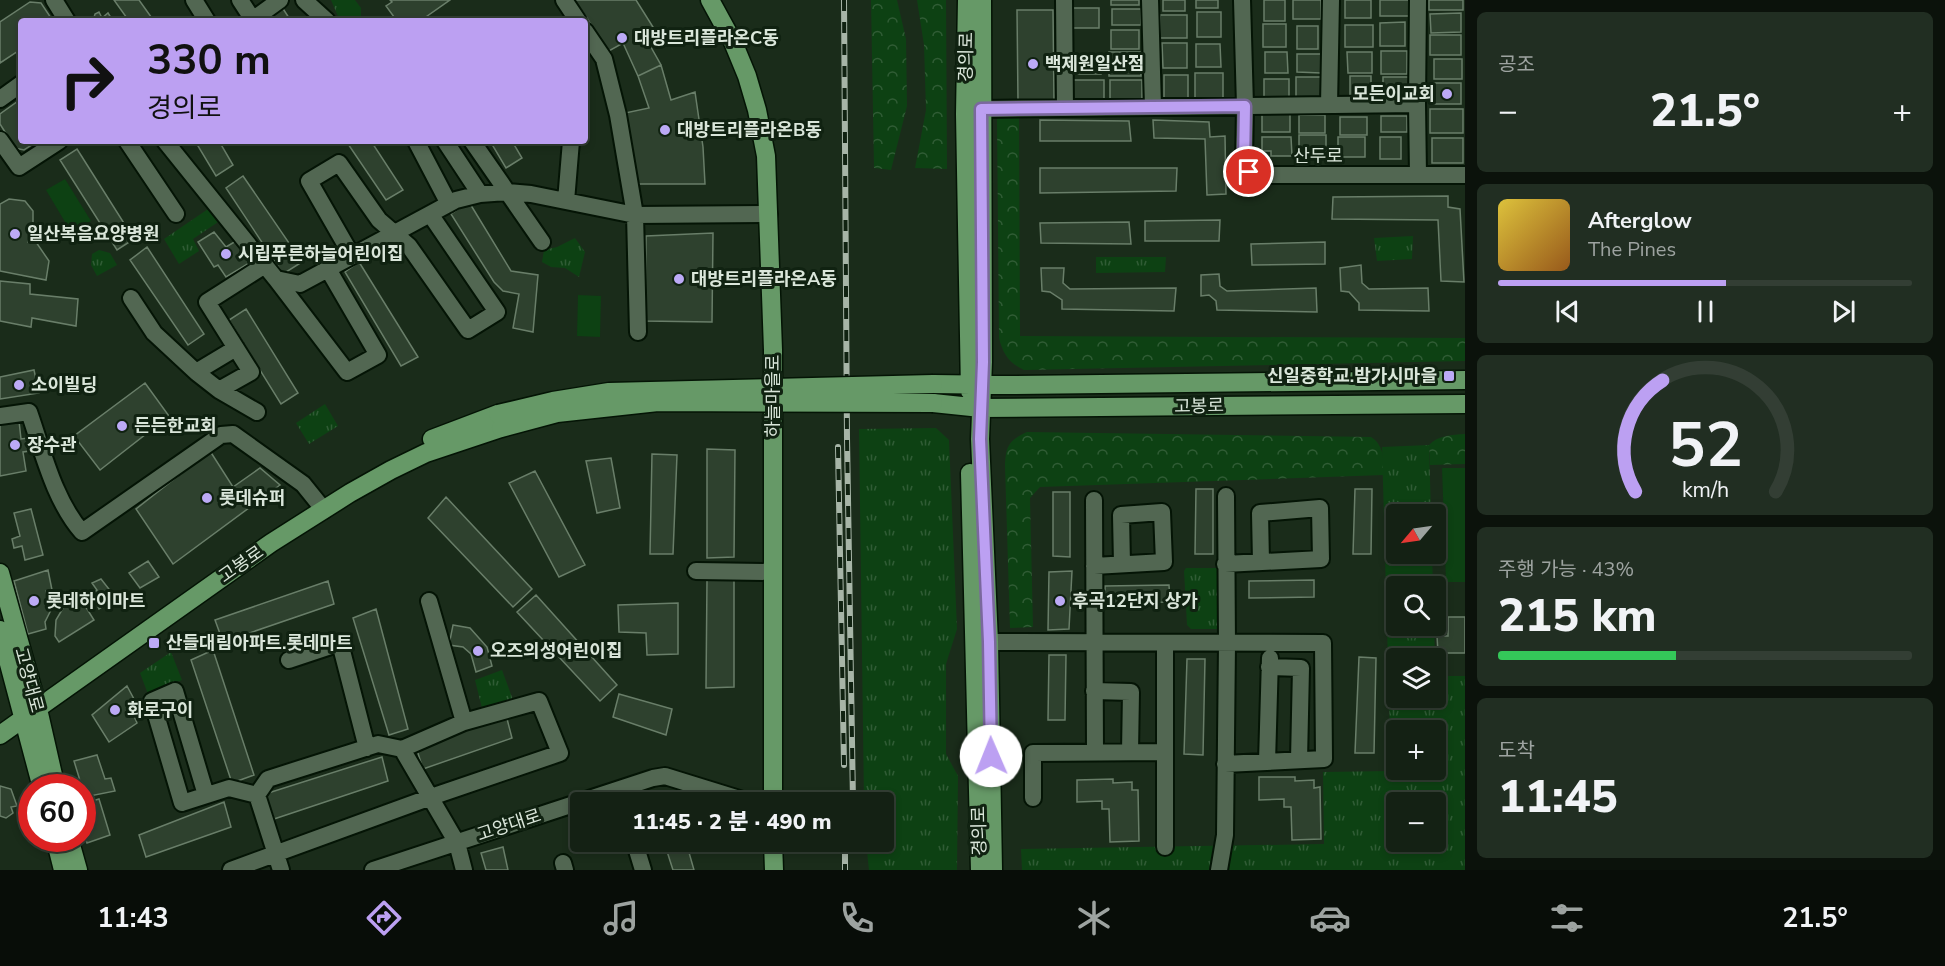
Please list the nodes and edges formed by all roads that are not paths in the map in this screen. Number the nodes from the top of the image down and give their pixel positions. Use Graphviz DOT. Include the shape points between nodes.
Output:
graph roads {
  1 [pos="54,0"];
  2 [pos="194,0"];
  3 [pos="240,0"];
  4 [pos="280,0"];
  5 [pos="304,0"];
  6 [pos="564,0"];
  7 [pos="710,0"];
  8 [pos="967,0"];
  9 [pos="982,0"];
  10 [pos="1064,0"];
  11 [pos="1150,0"];
  12 [pos="1242,0"];
  13 [pos="1331,0"];
  14 [pos="1418,0"];
  15 [pos="66,18"];
  16 [pos="205,18"];
  17 [pos="251,18"];
  18 [pos="255,18"];
  19 [pos="324,18"];
  20 [pos="576,18"];
  21 [pos="588,35"];
  22 [pos="18,86"];
  23 [pos="0,99"];
  24 [pos="1417,104"];
  25 [pos="1329,105"];
  26 [pos="1245,106"];
  27 [pos="1153,107"];
  28 [pos="1065,108"];
  29 [pos="981,109"];
  30 [pos="0,140"];
  31 [pos="54,144"];
  32 [pos="130,144"];
  33 [pos="167,144"];
  34 [pos="418,144"];
  35 [pos="447,144"];
  36 [pos="474,144"];
  37 [pos="571,144"];
  38 [pos="1418,175"];
  39 [pos="1465,175"];
  40 [pos="507,192"];
  41 [pos="480,194"];
  42 [pos="566,201"];
  43 [pos="449,204"];
  44 [pos="176,214"];
  45 [pos="430,214"];
  46 [pos="769,214"];
  47 [pos="635,215"];
  48 [pos="394,233"];
  49 [pos="542,242"];
  50 [pos="352,256"];
  51 [pos="328,269"];
  52 [pos="271,272"];
  53 [pos="131,298"];
  54 [pos="638,332"];
  55 [pos="236,348"];
  56 [pos="196,372"];
  57 [pos="1465,380"];
  58 [pos="976,384"];
  59 [pos="219,390"];
  60 [pos="1465,404"];
  61 [pos="975,407"];
  62 [pos="257,412"];
  63 [pos="0,416"];
  64 [pos="499,421"];
  65 [pos="1226,496"];
  66 [pos="1094,500"];
  67 [pos="321,506"];
  68 [pos="1261,562"];
  69 [pos="1122,564"];
  70 [pos="1225,564"];
  71 [pos="1094,566"];
  72 [pos="696,571"];
  73 [pos="773,572"];
  74 [pos="0,573"];
  75 [pos="429,602"];
  76 [pos="0,630"];
  77 [pos="989,642"];
  78 [pos="1094,643"];
  79 [pos="1165,643"];
  80 [pos="1270,643"];
  81 [pos="1227,644"];
  82 [pos="289,660"];
  83 [pos="1269,668"];
  84 [pos="1094,691"];
  85 [pos="28,708"];
  86 [pos="0,720"];
  87 [pos="464,722"];
  88 [pos="0,735"];
  89 [pos="367,748"];
  90 [pos="402,749"];
  91 [pos="1095,752"];
  92 [pos="1130,752"];
  93 [pos="1165,752"];
  94 [pos="1299,760"];
  95 [pos="1267,762"];
  96 [pos="1225,764"];
  97 [pos="39,774"];
  98 [pos="51,774"];
  99 [pos="610,792"];
  100 [pos="717,792"];
  101 [pos="773,792"];
  102 [pos="206,795"];
  103 [pos="256,795"];
  104 [pos="431,797"];
  105 [pos="1033,798"];
  106 [pos="570,805"];
  107 [pos="457,843"];
  108 [pos="1165,847"];
  109 [pos="58,852"];
  110 [pos="73,852"];
  111 [pos="638,852"];
  112 [pos="773,852"];
  113 [pos="275,853"];
  114 [pos="63,870"];
  115 [pos="78,870"];
  116 [pos="231,870"];
  117 [pos="281,870"];
  118 [pos="373,870"];
  119 [pos="464,870"];
  120 [pos="644,870"];
  121 [pos="774,870"];
  122 [pos="980,870"];
  123 [pos="993,870"];
  124 [pos="1220,870"];
  1 -- 15 [label="street"];
  2 -- 16 [label="street"];
  3 -- 17 [label="street"];
  4 -- 18 [label="street"];
  5 -- 19 [label="street"];
  6 -- 20 [label="street"];
  7 -- 46 [label="main road, 하늘마을로" via="733,42 757,110 766,156"];
  8 -- 58 [label="main road, 경의로" via="965,114"];
  9 -- 29 [label="main road, 경의로"];
  10 -- 28 [label="street"];
  11 -- 27 [label="street"];
  12 -- 26 [label="street, 산두로"];
  13 -- 25 [label="street"];
  14 -- 24 [label="street"];
  21 -- 47 [label="street" via="604,59"];
  22 -- 23 [label="street"];
  24 -- 25 [label="street"];
  24 -- 38 [label="street"];
  25 -- 26 [label="street"];
  26 -- 27 [label="street"];
  26 -- 38 [label="street, 산두로" via="1244,163 1257,176"];
  27 -- 28 [label="street"];
  28 -- 29 [label="street"];
  29 -- 58 [label="main road, 경의로"];
  30 -- 31 [label="street" via="19,167"];
  32 -- 44 [label="street"];
  33 -- 52 [label="street"];
  34 -- 43 [label="street"];
  35 -- 41 [label="street"];
  36 -- 40 [label="street"];
  37 -- 42 [label="street"];
  38 -- 39 [label="street, 산두로"];
  40 -- 41 [label="street"];
  40 -- 42 [label="street"];
  40 -- 49 [label="street"];
  41 -- 43 [label="street"];
  42 -- 47 [label="street"];
  43 -- 45 [label="street"];
  45 -- 48 [label="street"];
  45 -- 48 [label="street" via="497,312 468,330 409,246"];
  46 -- 47 [label="street"];
  46 -- 73 [label="main road, 하늘마을로"];
  47 -- 54 [label="street"];
  48 -- 50 [label="street"];
  48 -- 50 [label="street" via="379,220 339,163 309,181"];
  50 -- 51 [label="street"];
  51 -- 52 [label="street" via="300,284"];
  51 -- 52 [label="street" via="378,355 347,372"];
  52 -- 55 [label="street" via="207,302"];
  53 -- 56 [label="street" via="154,333"];
  55 -- 56 [label="street"];
  55 -- 59 [label="street" via="251,372"];
  56 -- 59 [label="street"];
  57 -- 58 [label="main road, 고봉로"];
  58 -- 61 [label="main road, 경의로"];
  58 -- 64 [label="main road, 고봉로, bridge" via="609,392 554,400"];
  59 -- 62 [label="street"];
  60 -- 61 [label="main road, 고봉로"];
  61 -- 64 [label="main road, 고봉로, bridge" via="933,403 658,402"];
  61 -- 77 [label="main road, 경의로" via="980,439"];
  61 -- 122 [label="main road, 경의로"];
  63 -- 67 [label="street" via="29,411 59,493 72,521 82,532 221,435 232,434 303,484"];
  64 -- 67 [label="main road, 고봉로"];
  65 -- 70 [label="street"];
  66 -- 71 [label="street"];
  67 -- 85 [label="main road, 고봉로"];
  68 -- 68 [label="street" via="1321,558 1320,508 1260,513"];
  68 -- 70 [label="street"];
  69 -- 71 [label="street"];
  70 -- 81 [label="street"];
  71 -- 78 [label="street"];
  72 -- 73 [label="street"];
  73 -- 101 [label="main road, 하늘마을로"];
  74 -- 85 [label="main road, 고양대로"];
  75 -- 87 [label="street"];
  76 -- 85 [label="main road, 고양대로"];
  77 -- 78 [label="street"];
  77 -- 123 [label="main road, 경의로"];
  78 -- 79 [label="street"];
  78 -- 84 [label="street"];
  79 -- 81 [label="street"];
  79 -- 93 [label="street"];
  80 -- 81 [label="street"];
  80 -- 83 [label="street"];
  80 -- 94 [label="street" via="1323,643 1324,759"];
  81 -- 96 [label="street"];
  82 -- 89 [label="street" via="340,644"];
  83 -- 94 [label="street" via="1301,668"];
  83 -- 95 [label="street"];
  84 -- 91 [label="street"];
  84 -- 92 [label="street" via="1131,692"];
  85 -- 86 [label="main road, 고봉로"];
  85 -- 88 [label="main road, 고봉로"];
  85 -- 97 [label="main road, 고양대로"];
  85 -- 98 [label="main road, 고양대로"];
  87 -- 90 [label="street"];
  87 -- 104 [label="street" via="539,701 560,753"];
  89 -- 90 [label="street" via="378,744"];
  89 -- 103 [label="street" via="268,779"];
  90 -- 104 [label="street"];
  91 -- 92 [label="street"];
  91 -- 105 [label="street" via="1033,753"];
  92 -- 93 [label="street"];
  93 -- 108 [label="street"];
  94 -- 95 [label="street"];
  95 -- 96 [label="street"];
  96 -- 124 [label="street"];
  99 -- 100 [label="street, 고양대로" via="665,776"];
  102 -- 102 [label="street" via="182,803 152,701 175,691"];
  102 -- 103 [label="street" via="229,788"];
  103 -- 113 [label="street"];
  104 -- 107 [label="street"];
  104 -- 113 [label="street"];
  106 -- 107 [label="street, 고양대로"];
  107 -- 118 [label="street, 고양대로"];
  107 -- 119 [label="street"];
  109 -- 114 [label="main road"];
  110 -- 115 [label="main road"];
  111 -- 120 [label="street"];
  112 -- 121 [label="main road"];
  113 -- 116 [label="street"];
  113 -- 117 [label="street"];
}
